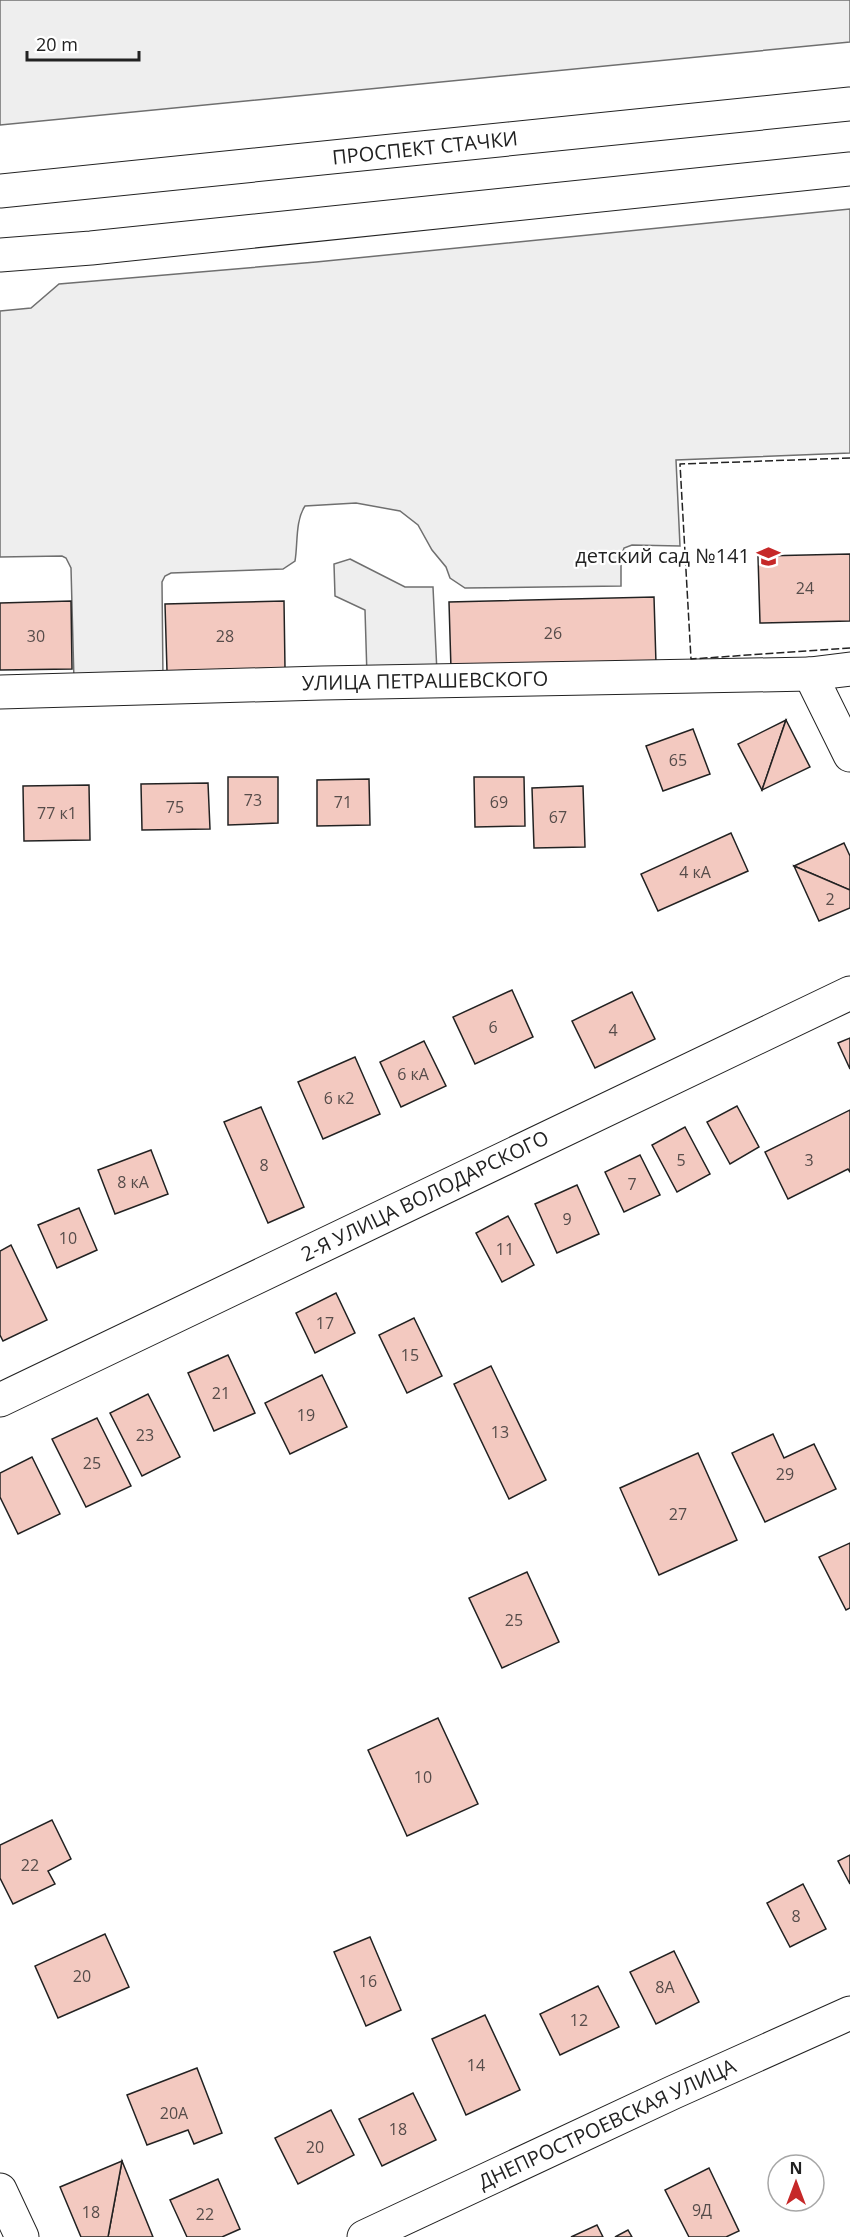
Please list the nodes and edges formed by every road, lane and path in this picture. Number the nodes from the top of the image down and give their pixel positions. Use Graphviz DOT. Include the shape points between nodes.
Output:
graph roads {
  1 [pos="850,104"];
  2 [pos="850,169"];
  3 [pos="0,191"];
  4 [pos="0,255"];
  5 [pos="850,669"];
  6 [pos="810,674"];
  7 [pos="0,692"];
  8 [pos="850,755"];
  9 [pos="850,993"];
  10 [pos="0,1400"];
  11 [pos="850,2013"];
  12 [pos="0,2190"];
  13 [pos="22,2237"];
  14 [pos="364,2237"];
  1 -- 3 [label="street, ПРОСПЕКТ СТАЧКИ"];
  2 -- 4 [label="street"];
  5 -- 6 [label="street, УЛИЦА ПЕТРАШЕВСКОГО"];
  6 -- 7 [label="street, УЛИЦА ПЕТРАШЕВСКОГО"];
  6 -- 8 [label="street"];
  9 -- 10 [label="street, 2-Я УЛИЦА ВОЛОДАРСКОГО"];
  11 -- 14 [label="street, ДНЕПРОСТРОЕВСКАЯ УЛИЦА"];
  12 -- 13 [label="street"];
}
